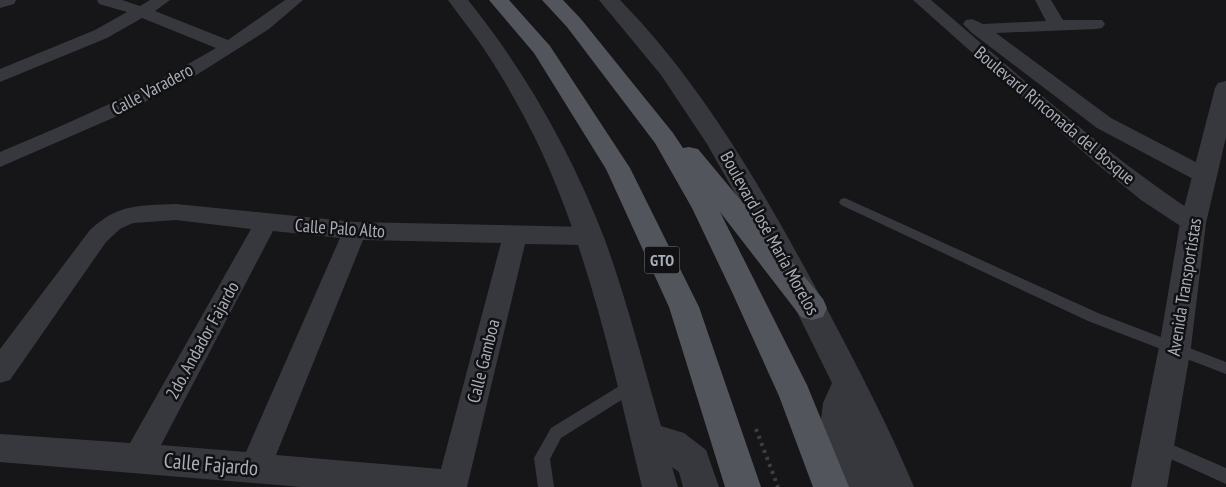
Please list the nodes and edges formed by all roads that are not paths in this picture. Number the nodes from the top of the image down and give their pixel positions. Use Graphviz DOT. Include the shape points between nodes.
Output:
graph roads {
  1 [pos="8,0"];
  2 [pos="105,0"];
  3 [pos="162,0"];
  4 [pos="295,0"];
  5 [pos="458,0"];
  6 [pos="499,0"];
  7 [pos="552,0"];
  8 [pos="609,0"];
  9 [pos="921,0"];
  10 [pos="943,0"];
  11 [pos="1043,0"];
  12 [pos="0,3"];
  13 [pos="143,12"];
  14 [pos="1096,24"];
  15 [pos="1058,26"];
  16 [pos="978,29"];
  17 [pos="229,47"];
  18 [pos="613,74"];
  19 [pos="0,76"];
  20 [pos="1226,88"];
  21 [pos="1133,140"];
  22 [pos="1105,159"];
  23 [pos="0,160"];
  24 [pos="1205,176"];
  25 [pos="845,202"];
  26 [pos="266,223"];
  27 [pos="1193,223"];
  28 [pos="354,231"];
  29 [pos="515,234"];
  30 [pos="590,236"];
  31 [pos="812,308"];
  32 [pos="1174,347"];
  33 [pos="1226,368"];
  34 [pos="0,370"];
  35 [pos="634,384"];
  36 [pos="848,385"];
  37 [pos="648,439"];
  38 [pos="1157,445"];
  39 [pos="0,448"];
  40 [pos="138,458"];
  41 [pos="254,468"];
  42 [pos="1226,476"];
  43 [pos="452,486"];
  44 [pos="546,487"];
  45 [pos="660,487"];
  46 [pos="701,487"];
  47 [pos="743,487"];
  48 [pos="831,487"];
  49 [pos="862,487"];
  50 [pos="896,487"];
  51 [pos="1149,487"];
  1 -- 12 [label="street"];
  2 -- 13 [label="street"];
  3 -- 13 [label="street"];
  4 -- 17 [label="street, Calle Varadero"];
  5 -- 30 [label="street" via="487,39 533,114 562,168"];
  6 -- 47 [label="main road, GTO" via="543,50 618,168 684,306"];
  7 -- 18 [label="main road"];
  8 -- 31 [label="street, Boulevard José María Morelos" via="704,119 737,170"];
  9 -- 22 [label="street, Boulevard Rinconada del Bosque"];
  10 -- 16 [label="street, Boulevard Rinconada del Bosque"];
  11 -- 15 [label="street"];
  13 -- 17 [label="street"];
  13 -- 19 [label="street" via="76,45"];
  14 -- 15 [label="street"];
  15 -- 16 [label="street"];
  16 -- 21 [label="street, Boulevard Rinconada del Bosque" via="1074,102"];
  17 -- 23 [label="street, Calle Varadero" via="130,102"];
  18 -- 31 [label="main road" via="697,164"];
  18 -- 48 [label="main road" via="665,139 705,208 795,396"];
  20 -- 24 [label="street, Avenida Transportistas"];
  21 -- 22 [label="street"];
  21 -- 24 [label="street, Boulevard Rinconada del Bosque"];
  22 -- 27 [label="street, Boulevard Rinconada del Bosque"];
  24 -- 27 [label="street, Avenida Transportistas"];
  25 -- 32 [label="lane" via="1093,317"];
  26 -- 28 [label="street, Calle Palo Alto"];
  26 -- 34 [label="street, Calle Palo Alto" via="176,212 130,215 112,223 98,236"];
  26 -- 40 [label="street, 2do. Andador Fajardo"];
  27 -- 32 [label="street, Avenida Transportistas"];
  28 -- 29 [label="street, Calle Palo Alto"];
  28 -- 41 [label="street"];
  29 -- 30 [label="street, Calle Palo Alto"];
  29 -- 43 [label="street, Calle Gamboa"];
  30 -- 35 [label="street"];
  31 -- 36 [label="street, Boulevard José María Morelos"];
  32 -- 33 [label="lane"];
  32 -- 38 [label="street, Avenida Transportistas"];
  35 -- 37 [label="street"];
  35 -- 44 [label="lane" via="556,433 542,458"];
  36 -- 49 [label="street" via="839,403 837,427"];
  36 -- 50 [label="street, Boulevard José María Morelos"];
  37 -- 45 [label="street"];
  37 -- 46 [label="street" via="672,445 694,462"];
  38 -- 42 [label="lane"];
  38 -- 51 [label="street, Avenida Transportistas"];
  39 -- 40 [label="street, Calle Fajardo"];
  40 -- 41 [label="street, Calle Fajardo"];
  41 -- 43 [label="street, Calle Fajardo"];
}
